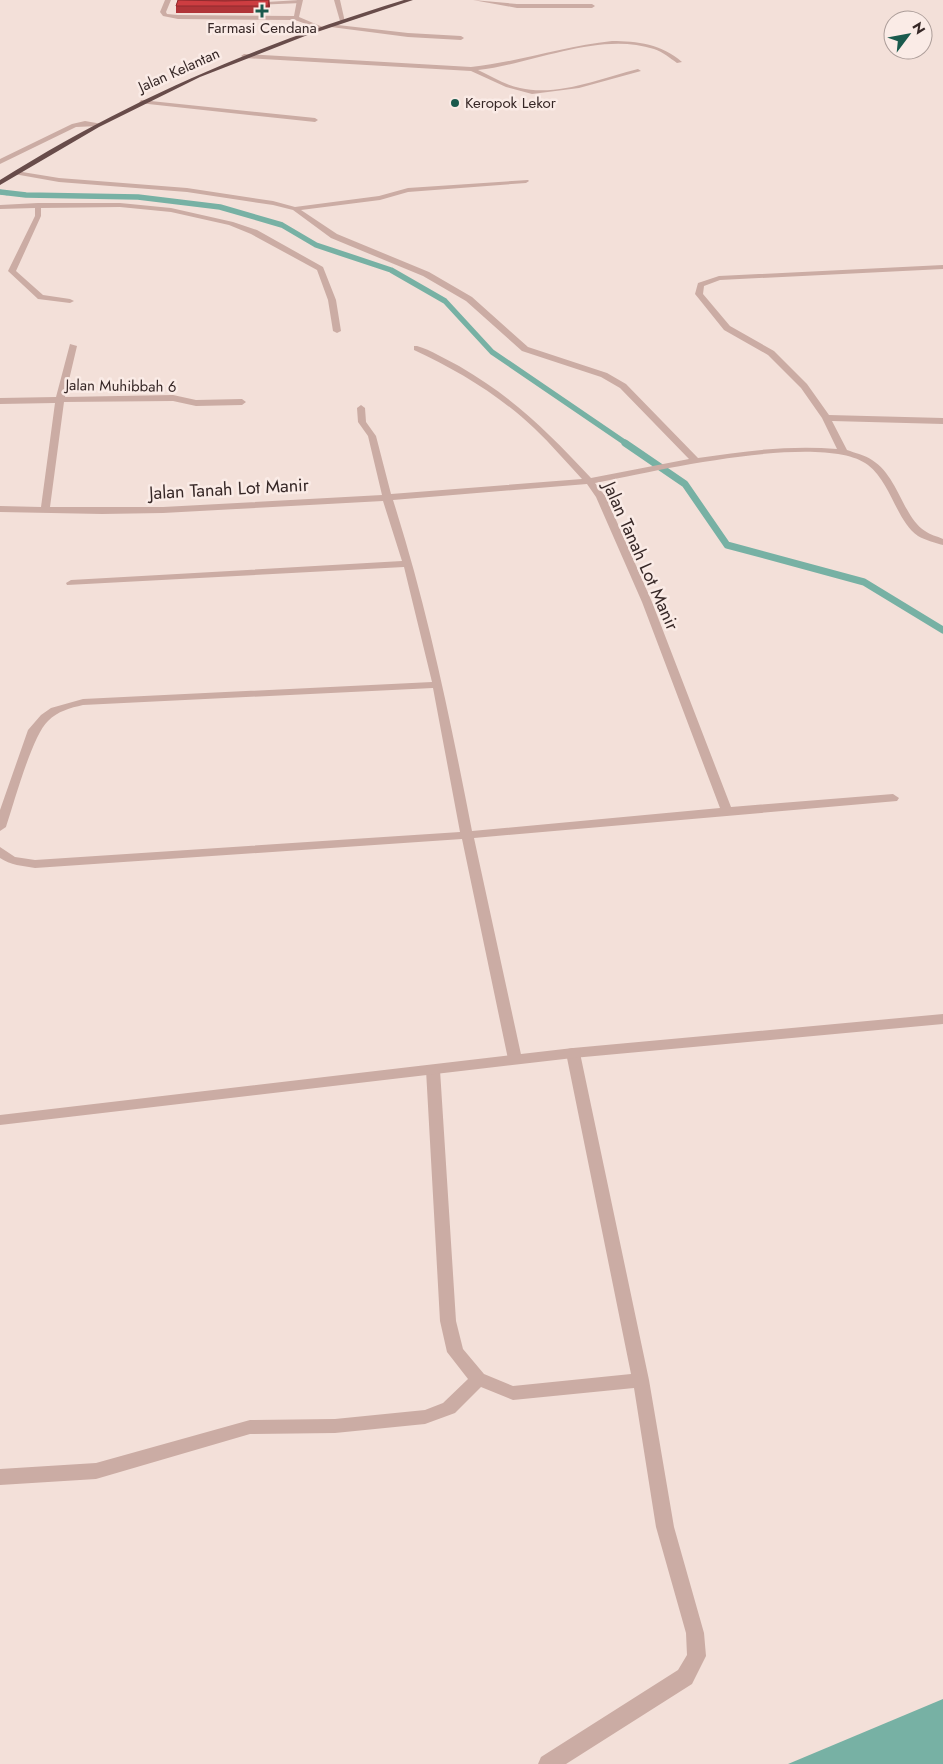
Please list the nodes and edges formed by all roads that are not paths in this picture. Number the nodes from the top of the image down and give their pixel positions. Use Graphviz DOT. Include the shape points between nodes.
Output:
graph roads {
  1 [pos="168,0"];
  2 [pos="337,0"];
  3 [pos="410,0"];
  4 [pos="476,0"];
  5 [pos="300,1"];
  6 [pos="244,3"];
  7 [pos="592,6"];
  8 [pos="223,10"];
  9 [pos="220,17"];
  10 [pos="296,18"];
  11 [pos="343,21"];
  12 [pos="331,25"];
  13 [pos="322,28"];
  14 [pos="461,38"];
  15 [pos="244,56"];
  16 [pos="679,62"];
  17 [pos="471,69"];
  18 [pos="638,71"];
  19 [pos="141,102"];
  20 [pos="315,120"];
  21 [pos="99,124"];
  22 [pos="0,162"];
  23 [pos="16,173"];
  24 [pos="526,181"];
  25 [pos="1,182"];
  26 [pos="38,205"];
  27 [pos="0,207"];
  28 [pos="295,209"];
  29 [pos="943,267"];
  30 [pos="70,301"];
  31 [pos="337,331"];
  32 [pos="73,346"];
  33 [pos="417,348"];
  34 [pos="60,399"];
  35 [pos="0,401"];
  36 [pos="242,402"];
  37 [pos="361,408"];
  38 [pos="826,418"];
  39 [pos="943,421"];
  40 [pos="843,452"];
  41 [pos="696,461"];
  42 [pos="589,481"];
  43 [pos="387,497"];
  44 [pos="0,509"];
  45 [pos="45,509"];
  46 [pos="943,542"];
  47 [pos="408,564"];
  48 [pos="71,583"];
  49 [pos="438,685"];
  50 [pos="893,798"];
  51 [pos="727,811"];
  52 [pos="0,827"];
  53 [pos="467,835"];
  54 [pos="0,851"];
  55 [pos="943,1019"];
  56 [pos="573,1053"];
  57 [pos="515,1059"];
  58 [pos="433,1070"];
  59 [pos="0,1120"];
  60 [pos="478,1379"];
  61 [pos="640,1380"];
  62 [pos="0,1477"];
  63 [pos="548,1764"];
  1 -- 9 [label="street" via="163,12 165,15"];
  2 -- 11 [label="street"];
  3 -- 11 [label="highway, Jalan Kelantan"];
  4 -- 7 [label="street" via="516,6"];
  5 -- 6 [label="street"];
  5 -- 10 [label="street"];
  8 -- 9 [label="street"];
  9 -- 10 [label="street"];
  10 -- 13 [label="street"];
  11 -- 12 [label="highway, Jalan Kelantan"];
  12 -- 13 [label="highway, Jalan Kelantan"];
  12 -- 14 [label="street"];
  13 -- 15 [label="highway, Jalan Kelantan"];
  15 -- 17 [label="street"];
  15 -- 19 [label="highway, Jalan Kelantan"];
  16 -- 17 [label="street" via="662,50 648,46 602,42 501,66"];
  17 -- 18 [label="street" via="510,87 533,91 552,91"];
  19 -- 20 [label="street"];
  19 -- 21 [label="highway, Jalan Kelantan"];
  21 -- 22 [label="street" via="74,126"];
  21 -- 23 [label="highway, Jalan Kelantan"];
  23 -- 25 [label="highway, Jalan Kelantan"];
  23 -- 28 [label="street" via="59,180 187,190"];
  24 -- 28 [label="street" via="408,190 380,198"];
  26 -- 27 [label="street"];
  26 -- 30 [label="street" via="38,216 12,272 41,297"];
  26 -- 31 [label="street" via="120,205 171,210 231,223 254,232 320,269 332,300"];
  28 -- 41 [label="street" via="334,236 426,274 469,299 525,349 604,375 623,386"];
  29 -- 38 [label="street" via="718,278 701,285 699,294 727,328 771,353 804,386"];
  32 -- 34 [label="street"];
  33 -- 42 [label="street" via="476,379 526,417"];
  34 -- 35 [label="street, Jalan Muhibbah 6"];
  34 -- 36 [label="street, Jalan Muhibbah 6" via="173,398 196,402"];
  34 -- 45 [label="street"];
  37 -- 43 [label="street" via="362,422 372,436"];
  38 -- 39 [label="street"];
  38 -- 40 [label="street"];
  40 -- 41 [label="street" via="782,449"];
  40 -- 46 [label="street" via="869,461 913,526 922,534"];
  41 -- 42 [label="street"];
  42 -- 43 [label="street, Jalan Tanah Lot Manir"];
  42 -- 51 [label="street, Jalan Tanah Lot Manir" via="601,497 647,602"];
  43 -- 45 [label="street, Jalan Tanah Lot Manir" via="172,509"];
  43 -- 47 [label="street"];
  44 -- 45 [label="street, Jalan Tanah Lot Manir"];
  47 -- 48 [label="street"];
  47 -- 49 [label="street"];
  49 -- 52 [label="street" via="82,702 58,708 44,716 34,730"];
  49 -- 53 [label="street"];
  50 -- 51 [label="street"];
  51 -- 53 [label="street"];
  53 -- 54 [label="street" via="34,864 16,862"];
  53 -- 57 [label="street"];
  55 -- 56 [label="street"];
  56 -- 57 [label="street"];
  56 -- 61 [label="street"];
  57 -- 58 [label="street"];
  58 -- 59 [label="street"];
  58 -- 60 [label="street" via="448,1321 455,1352"];
  60 -- 61 [label="street" via="513,1392"];
  60 -- 62 [label="street" via="449,1408 425,1417 335,1426 250,1427 96,1471"];
  61 -- 63 [label="street" via="665,1527 695,1633 697,1656 685,1677"];
}
